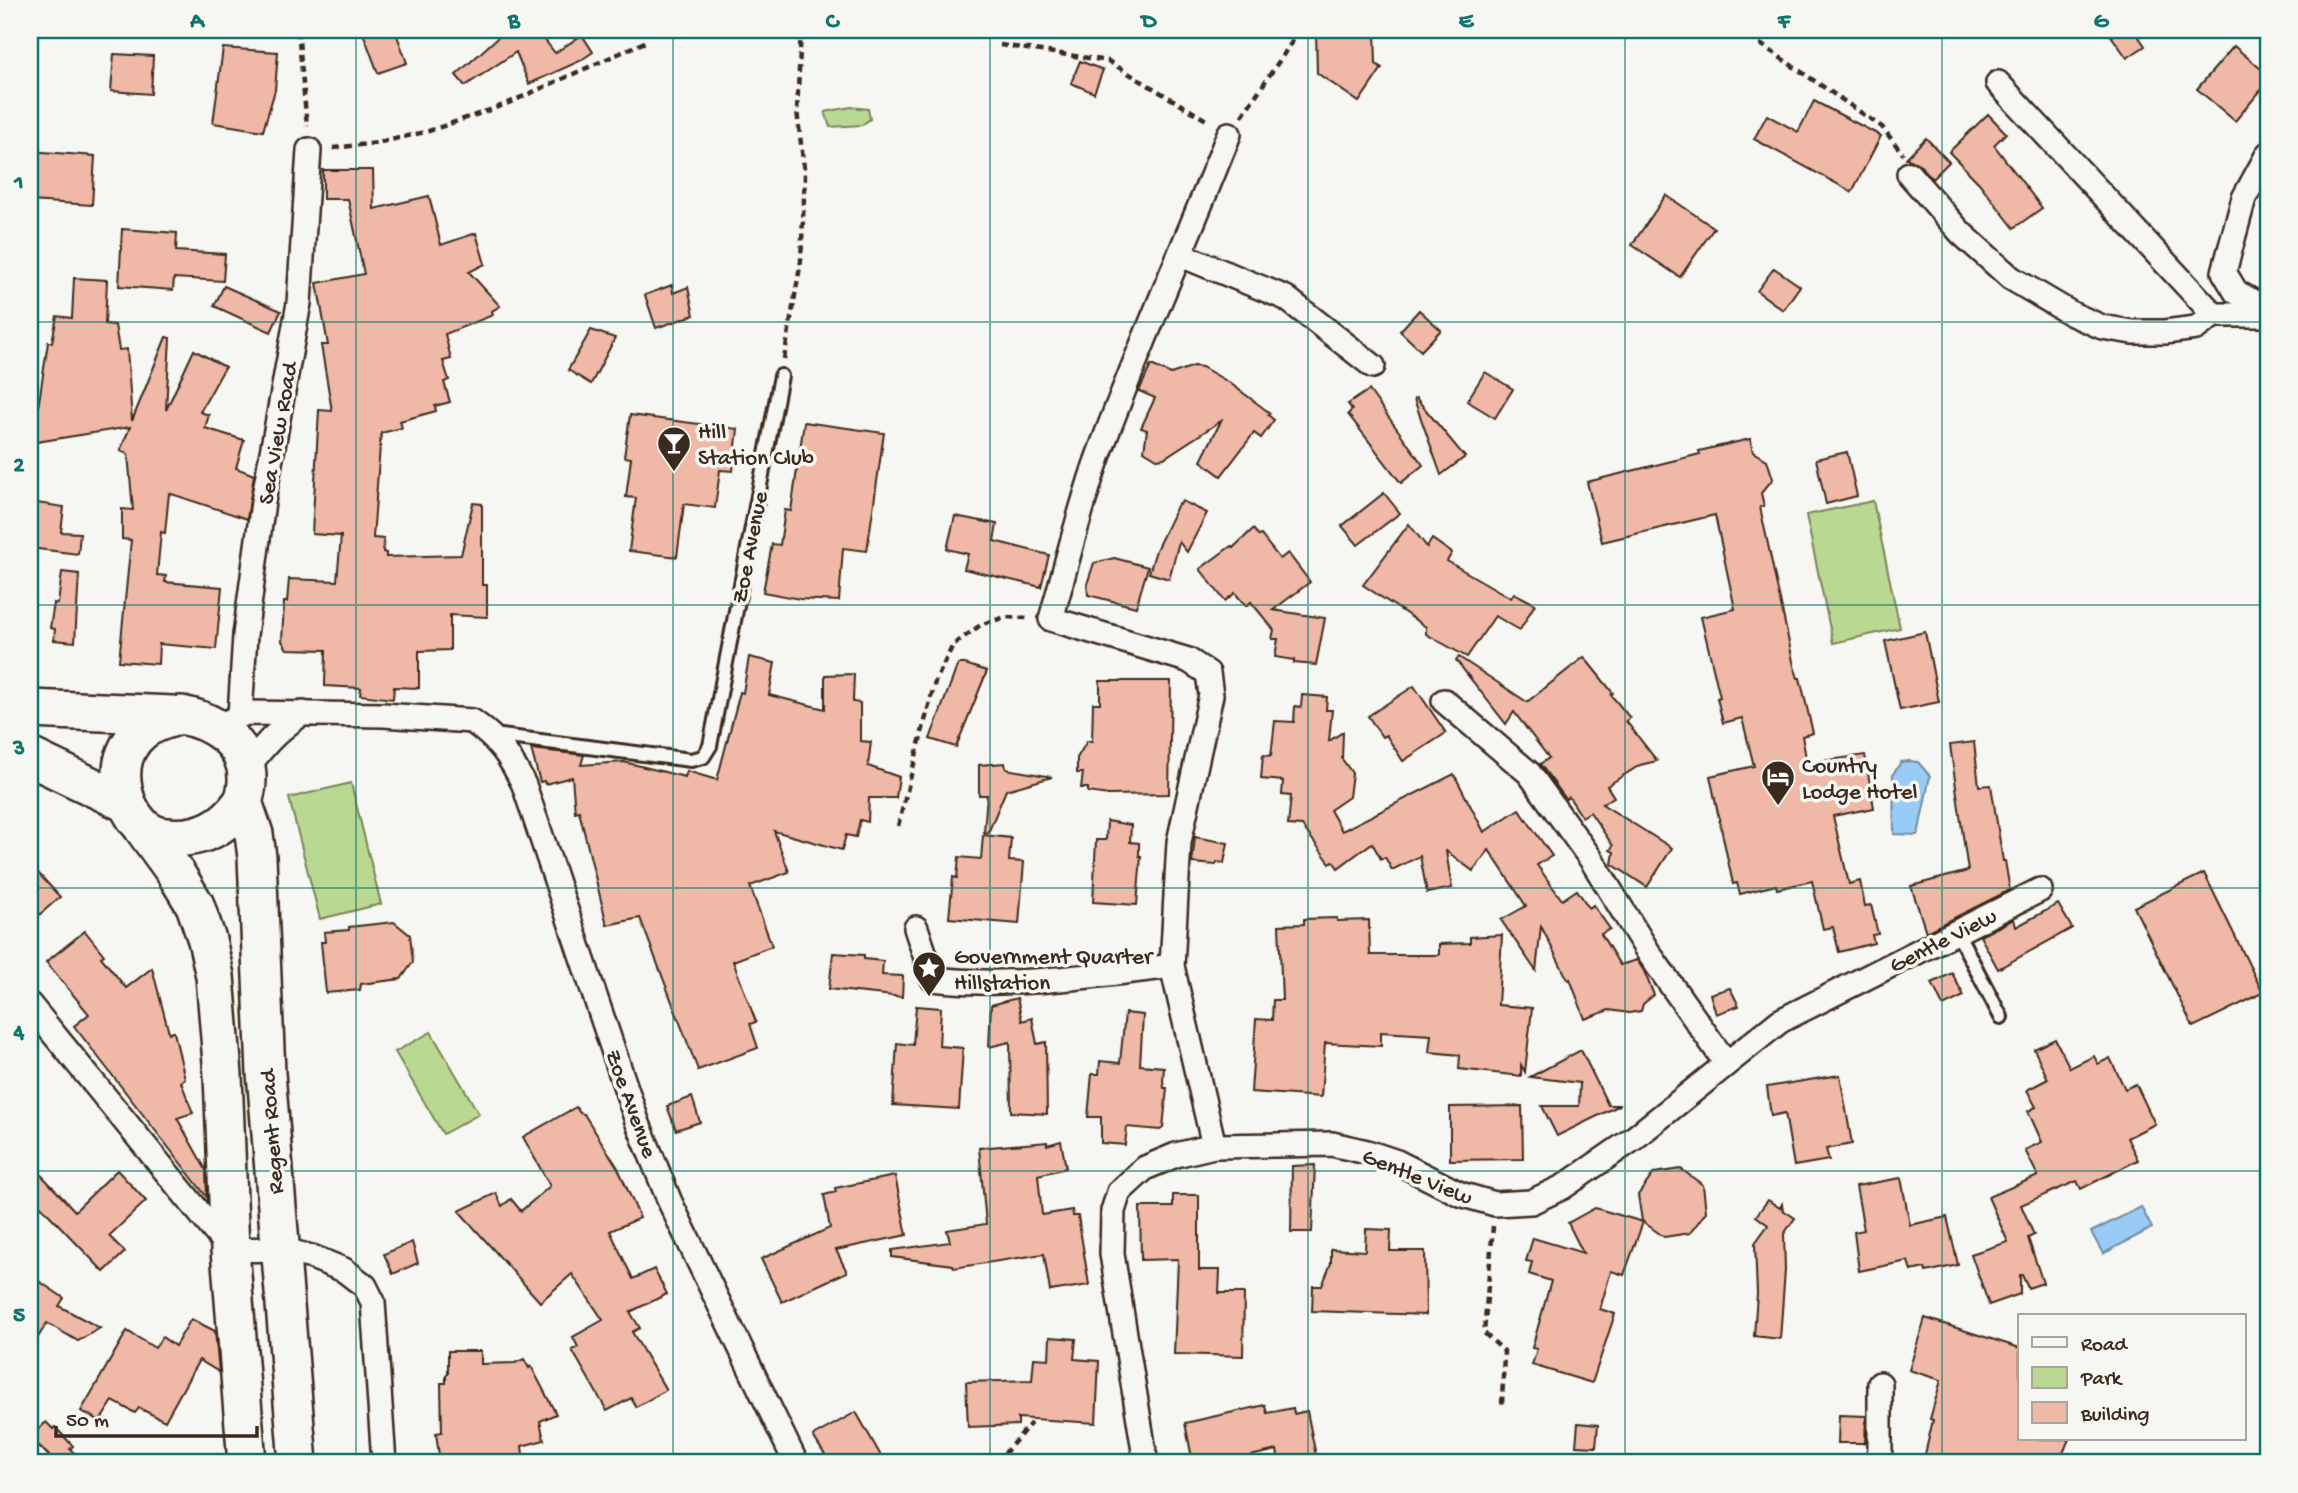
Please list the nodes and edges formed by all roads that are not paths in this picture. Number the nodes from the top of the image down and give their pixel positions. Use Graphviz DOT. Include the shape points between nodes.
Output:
graph roads {
  1 [pos="1998,83"];
  2 [pos="1230,134"];
  3 [pos="309,150"];
  4 [pos="2268,154"];
  5 [pos="1909,174"];
  6 [pos="1181,255"];
  7 [pos="2268,313"];
  8 [pos="2214,314"];
  9 [pos="1373,366"];
  10 [pos="781,376"];
  11 [pos="1444,701"];
  12 [pos="30,709"];
  13 [pos="303,713"];
  14 [pos="181,715"];
  15 [pos="229,721"];
  16 [pos="493,735"];
  17 [pos="30,757"];
  18 [pos="245,785"];
  19 [pos="135,815"];
  20 [pos="2040,890"];
  21 [pos="916,928"];
  22 [pos="1957,932"];
  23 [pos="1172,966"];
  24 [pos="30,1005"];
  25 [pos="2001,1017"];
  26 [pos="1726,1063"];
  27 [pos="1214,1146"];
  28 [pos="279,1249"];
  29 [pos="230,1250"];
  30 [pos="1880,1384"];
  31 [pos="30,1455"];
  32 [pos="38,1463"];
  33 [pos="247,1463"];
  34 [pos="298,1463"];
  35 [pos="384,1463"];
  36 [pos="796,1463"];
  37 [pos="1146,1463"];
  38 [pos="1878,1463"];
  1 -- 8 [label="street"];
  2 -- 6 [label="street"];
  3 -- 15 [label="street, Sea View Road" via="299,303"];
  4 -- 7 [label="street" via="2244,198 2224,272 2236,292"];
  5 -- 8 [label="street" via="1961,233 2011,278 2072,314 2102,327 2132,332 2196,328"];
  6 -- 9 [label="street" via="1286,298"];
  6 -- 23 [label="street" via="1096,463 1051,619 1188,660 1208,673 1211,695 1179,842"];
  7 -- 8 [label="street"];
  10 -- 16 [label="lane, Zoe Avenue" via="710,746 704,757 691,760"];
  11 -- 26 [label="street" via="1530,773"];
  12 -- 14 [label="main road"];
  13 -- 15 [label="street, Zoe Avenue" via="246,713"];
  13 -- 16 [label="street, Zoe Avenue" via="472,721"];
  13 -- 18 [label="street" via="279,728 261,748"];
  14 -- 15 [label="main road"];
  14 -- 19 [label="main road" via="157,722 129,747 122,765 122,786"];
  15 -- 18 [label="main road"];
  16 -- 36 [label="street, Zoe Avenue" via="524,785 637,1121 670,1202"];
  17 -- 19 [label="main road, Regent Road"];
  18 -- 19 [label="main road" via="228,820 195,836 158,836"];
  18 -- 28 [label="main road, Regent Road" via="257,857"];
  19 -- 29 [label="main road, Regent Road" via="194,905 210,952 223,1075"];
  20 -- 22 [label="street, Gentle View"];
  21 -- 23 [label="street" via="933,979 973,984 1047,982"];
  22 -- 25 [label="lane"];
  22 -- 26 [label="street, Gentle View" via="1780,1021"];
  23 -- 27 [label="street"];
  24 -- 29 [label="street"];
  26 -- 27 [label="street, Gentle View" via="1633,1139 1563,1187 1531,1202 1495,1204 1460,1194 1398,1162 1332,1144"];
  27 -- 37 [label="street, Gentle View" via="1145,1168 1119,1192 1113,1211 1112,1254"];
  28 -- 29 [label="street"];
  28 -- 34 [label="main road, Regent Road"];
  28 -- 35 [label="street" via="344,1270 365,1286 373,1302"];
  29 -- 33 [label="main road, Regent Road"];
  30 -- 38 [label="street"];
  31 -- 32 [label="street"];
}
